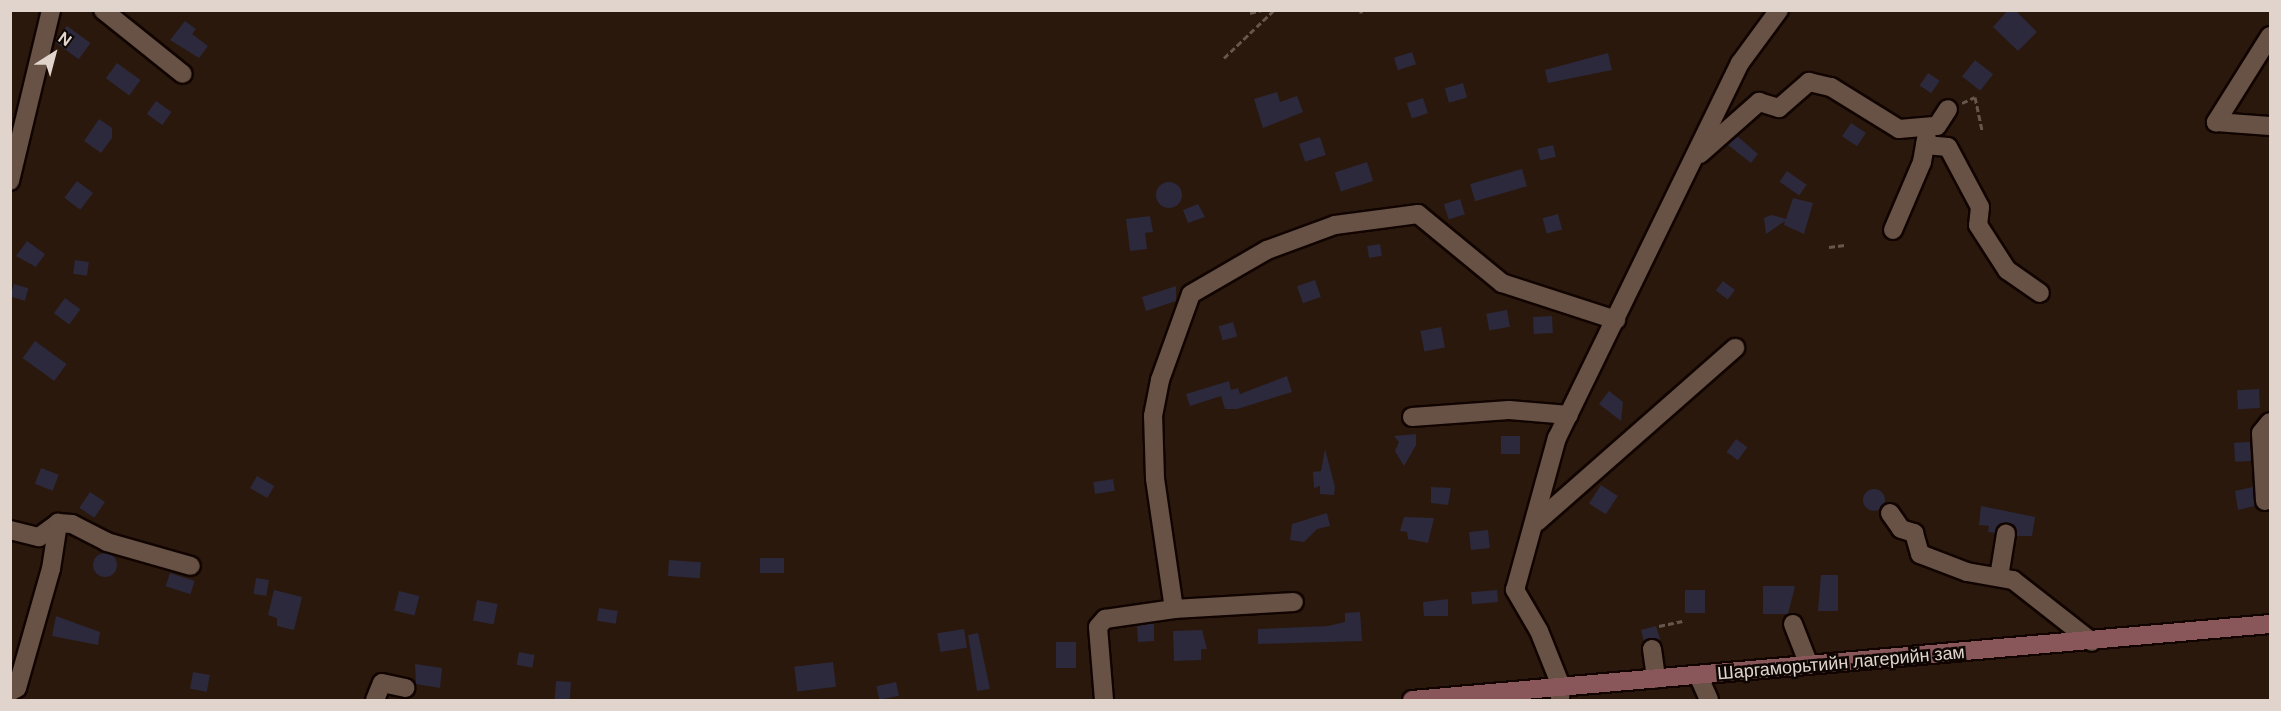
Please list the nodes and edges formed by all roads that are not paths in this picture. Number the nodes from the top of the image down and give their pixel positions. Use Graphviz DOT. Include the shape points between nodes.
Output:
graph roads {
  1 [pos="51,10"];
  2 [pos="103,10"];
  3 [pos="1779,10"];
  4 [pos="2271,36"];
  5 [pos="183,74"];
  6 [pos="1948,109"];
  7 [pos="2271,126"];
  8 [pos="1927,136"];
  9 [pos="1694,159"];
  10 [pos="10,181"];
  11 [pos="1893,230"];
  12 [pos="2040,293"];
  13 [pos="1616,320"];
  14 [pos="1735,348"];
  15 [pos="1569,415"];
  16 [pos="1412,417"];
  17 [pos="2270,421"];
  18 [pos="2266,473"];
  19 [pos="2265,501"];
  20 [pos="1890,513"];
  21 [pos="1537,522"];
  22 [pos="58,523"];
  23 [pos="10,530"];
  24 [pos="2006,534"];
  25 [pos="191,566"];
  26 [pos="1999,577"];
  27 [pos="1294,602"];
  28 [pos="1174,609"];
  29 [pos="1793,624"];
  30 [pos="2271,624"];
  31 [pos="2092,642"];
  32 [pos="1653,649"];
  33 [pos="1809,665"];
  34 [pos="1698,675"];
  35 [pos="1656,679"];
  36 [pos="405,688"];
  37 [pos="10,692"];
  38 [pos="1560,693"];
  39 [pos="375,700"];
  40 [pos="1104,700"];
  41 [pos="1412,700"];
  42 [pos="1708,700"];
  1 -- 10 [label="street"];
  2 -- 5 [label="street"];
  3 -- 9 [label="street" via="1740,63"];
  4 -- 7 [label="street" via="2216,122"];
  6 -- 8 [label="street"];
  8 -- 9 [label="street" via="1899,129 1831,87 1809,82 1779,108 1759,102"];
  8 -- 11 [label="street"];
  8 -- 12 [label="street" via="1948,147 1980,207 1978,225 2007,270"];
  9 -- 13 [label="street"];
  13 -- 15 [label="street"];
  13 -- 28 [label="street" via="1502,283 1418,214 1335,225 1267,250 1191,294 1160,380 1153,416 1155,478"];
  14 -- 21 [label="street"];
  15 -- 16 [label="street" via="1509,410"];
  15 -- 21 [label="street" via="1557,438"];
  17 -- 18 [label="street" via="2261,433"];
  18 -- 19 [label="street"];
  20 -- 26 [label="street" via="1900,529 1914,533 1920,554"];
  21 -- 38 [label="street" via="1515,590 1539,631"];
  22 -- 23 [label="street" via="39,537"];
  22 -- 25 [label="street" via="72,524 107,542"];
  22 -- 37 [label="street" via="51,569 17,688"];
  24 -- 26 [label="street"];
  26 -- 31 [label="street" via="2013,580"];
  27 -- 28 [label="street"];
  28 -- 40 [label="street" via="1105,619 1098,627"];
  29 -- 33 [label="street"];
  30 -- 31 [label="street, Шаргаморьтийн лагерийн зам"];
  31 -- 33 [label="street, Шаргаморьтийн лагерийн зам"];
  32 -- 35 [label="street"];
  33 -- 34 [label="street, Шаргаморьтийн лагерийн зам"];
  34 -- 35 [label="street, Шаргаморьтийн лагерийн зам"];
  34 -- 42 [label="street"];
  35 -- 38 [label="street, Шаргаморьтийн лагерийн зам"];
  36 -- 39 [label="street" via="382,683"];
  38 -- 41 [label="street, Шаргаморьтийн лагерийн зам"];
}
